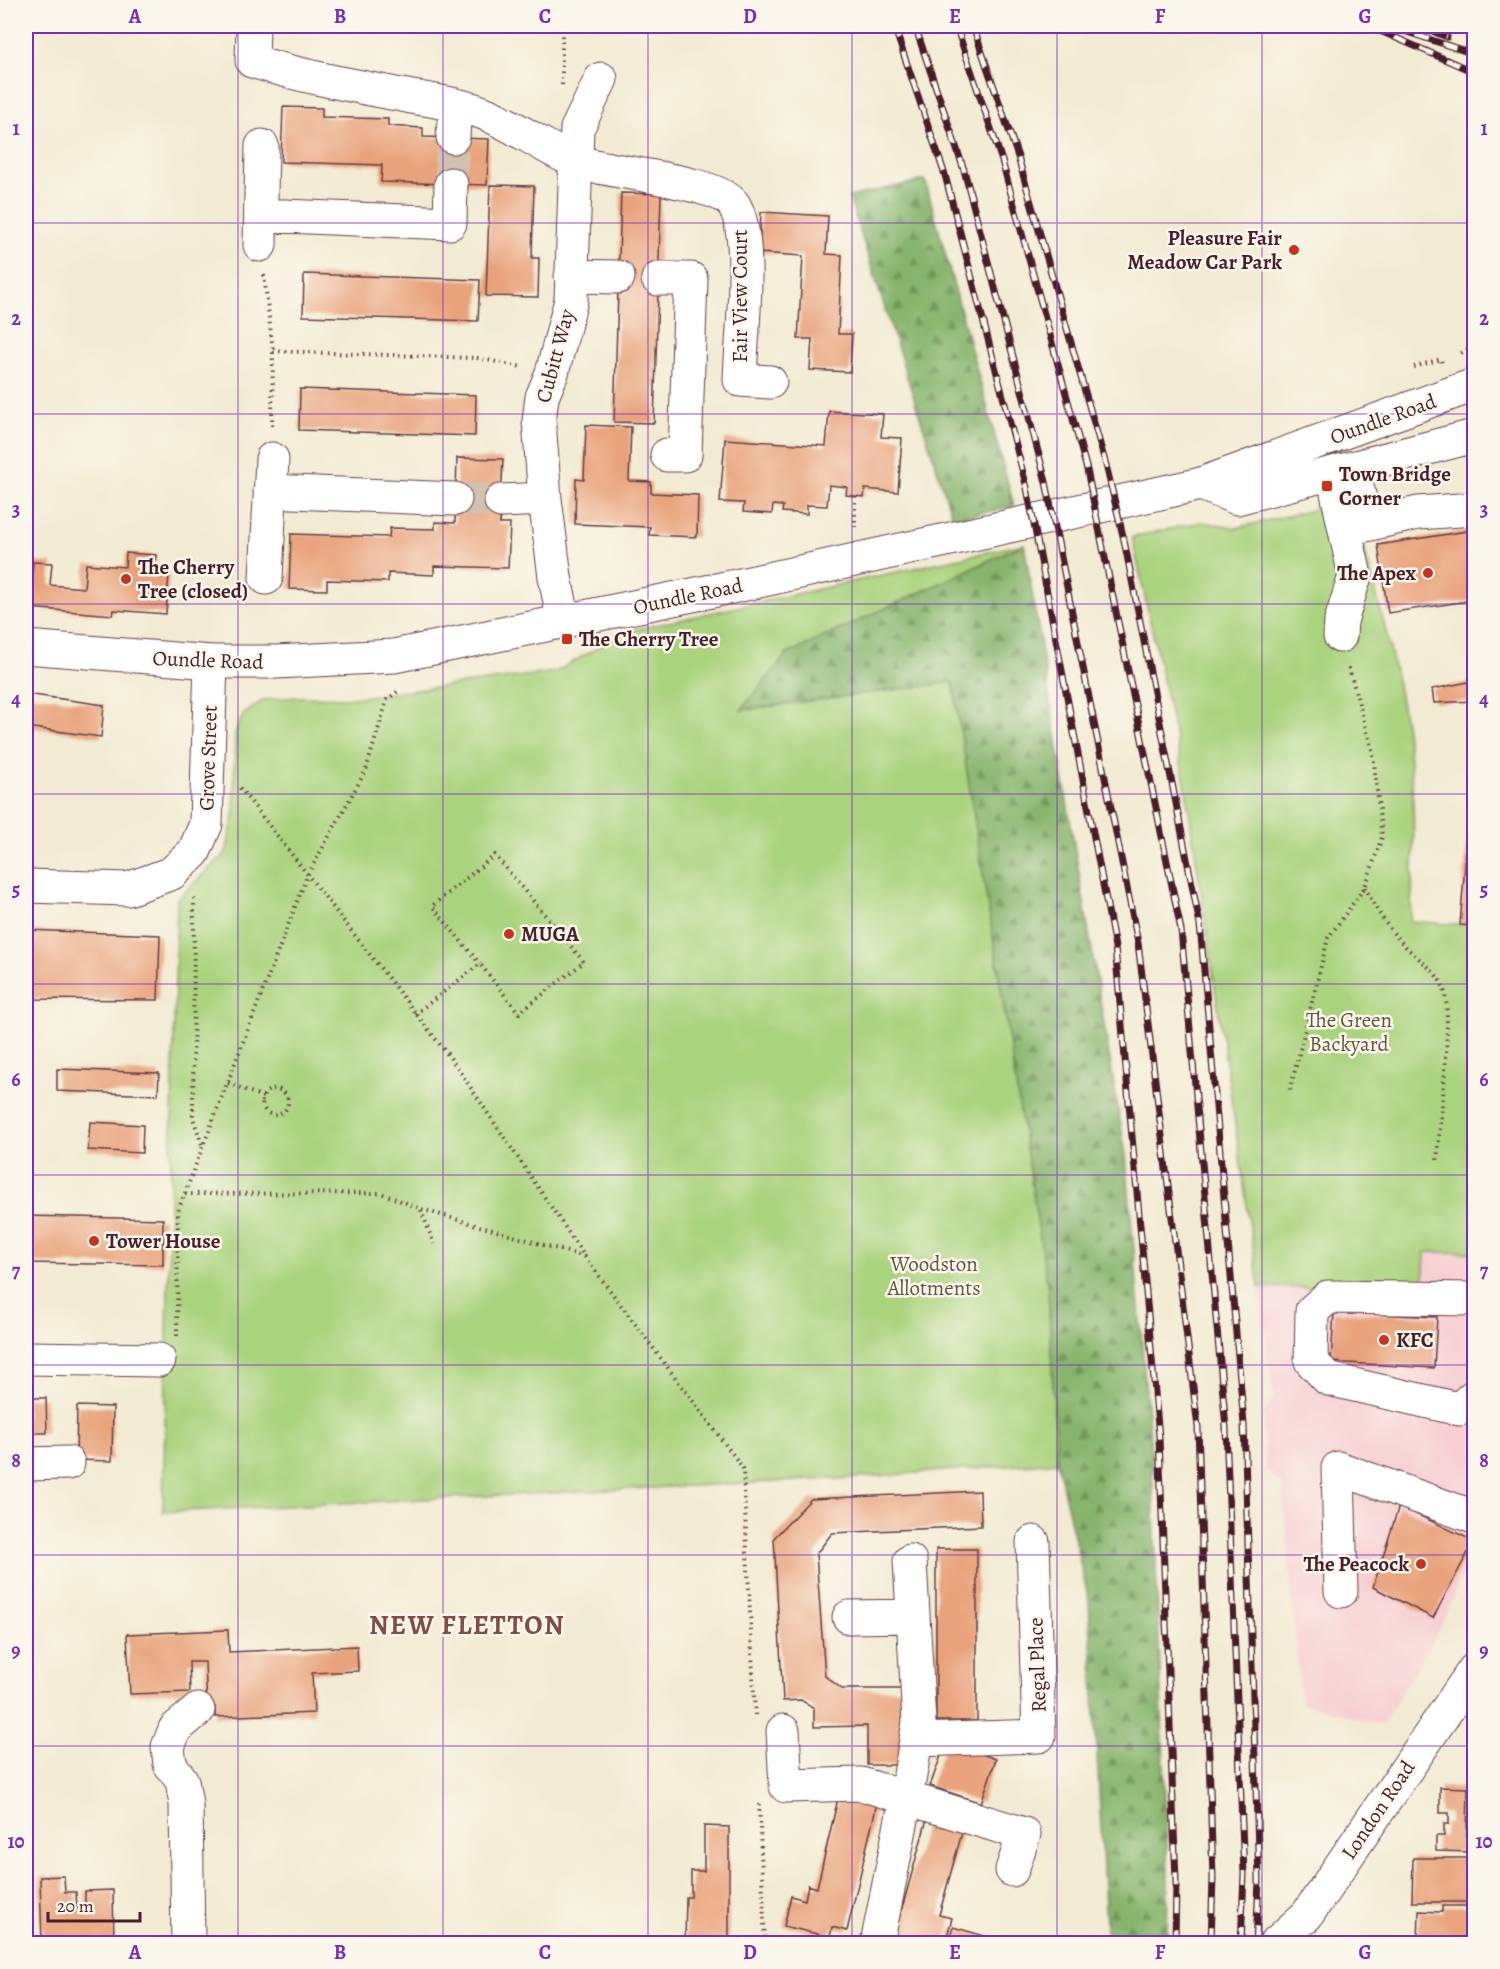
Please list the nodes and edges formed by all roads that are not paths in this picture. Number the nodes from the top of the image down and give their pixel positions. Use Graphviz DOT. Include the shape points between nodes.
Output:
graph roads {
  1 [pos="253,26"];
  2 [pos="601,79"];
  3 [pos="455,105"];
  4 [pos="453,138"];
  5 [pos="576,145"];
  6 [pos="262,146"];
  7 [pos="451,184"];
  8 [pos="572,276"];
  9 [pos="618,277"];
  10 [pos="658,279"];
  11 [pos="770,382"];
  12 [pos="1474,385"];
  13 [pos="1474,413"];
  14 [pos="1474,436"];
  15 [pos="1292,453"];
  16 [pos="667,455"];
  17 [pos="272,459"];
  18 [pos="1343,472"];
  19 [pos="1201,484"];
  20 [pos="270,491"];
  21 [pos="456,499"];
  22 [pos="545,499"];
  23 [pos="501,501"];
  24 [pos="1474,510"];
  25 [pos="266,578"];
  26 [pos="564,622"];
  27 [pos="1340,636"];
  28 [pos="26,647"];
  29 [pos="211,662"];
  30 [pos="26,886"];
  31 [pos="1474,1299"];
  32 [pos="26,1358"];
  33 [pos="159,1360"];
  34 [pos="1474,1396"];
  35 [pos="68,1463"];
  36 [pos="26,1464"];
  37 [pos="1474,1516"];
  38 [pos="1033,1542"];
  39 [pos="910,1561"];
  40 [pos="1341,1591"];
  41 [pos="913,1616"];
  42 [pos="849,1617"];
  43 [pos="1474,1670"];
  44 [pos="198,1710"];
  45 [pos="769,1724"];
  46 [pos="916,1740"];
  47 [pos="906,1799"];
  48 [pos="1012,1870"];
  49 [pos="188,1944"];
  50 [pos="877,1944"];
  51 [pos="1275,1944"];
  1 -- 3 [label="street" via="252,61 294,74"];
  2 -- 5 [label="street"];
  3 -- 4 [label="street"];
  3 -- 5 [label="street"];
  5 -- 8 [label="street, Cubitt Way"];
  5 -- 11 [label="street, Fair View Court" via="611,168 717,192 732,202 741,219 744,247 740,380"];
  6 -- 7 [label="street" via="260,230 450,223"];
  8 -- 9 [label="street"];
  8 -- 22 [label="street, Cubitt Way" via="571,300 542,397 539,421"];
  10 -- 16 [label="street" via="691,279 685,455"];
  12 -- 15 [label="street, Oundle Road"];
  13 -- 15 [label="street, Oundle Road" via="1409,431"];
  14 -- 18 [label="street, Oundle Road"];
  15 -- 19 [label="street, Oundle Road"];
  17 -- 20 [label="street"];
  18 -- 19 [label="street, Oundle Road" via="1237,498"];
  18 -- 24 [label="street" via="1366,525 1418,513"];
  18 -- 27 [label="street" via="1355,576"];
  19 -- 26 [label="street, Oundle Road"];
  20 -- 21 [label="street"];
  20 -- 25 [label="street"];
  22 -- 23 [label="street"];
  22 -- 26 [label="street, Cubitt Way"];
  26 -- 29 [label="street, Oundle Road" via="383,658"];
  28 -- 29 [label="street, Oundle Road"];
  29 -- 30 [label="street, Grove Street" via="206,824 194,852 172,873 128,889"];
  31 -- 34 [label="street" via="1328,1297 1312,1311 1311,1361 1328,1379 1459,1409"];
  32 -- 33 [label="street"];
  35 -- 36 [label="street"];
  37 -- 40 [label="street" via="1338,1468"];
  38 -- 46 [label="street, Regal Place" via="1040,1736"];
  39 -- 41 [label="street"];
  41 -- 42 [label="street"];
  41 -- 46 [label="street" via="919,1722"];
  43 -- 51 [label="street, London Road" via="1307,1915"];
  44 -- 49 [label="street" via="175,1729 168,1747 170,1764 182,1781 186,1804"];
  45 -- 47 [label="street" via="786,1786 861,1784"];
  46 -- 47 [label="street"];
  47 -- 48 [label="street" via="1024,1834"];
  47 -- 50 [label="street"];
}
